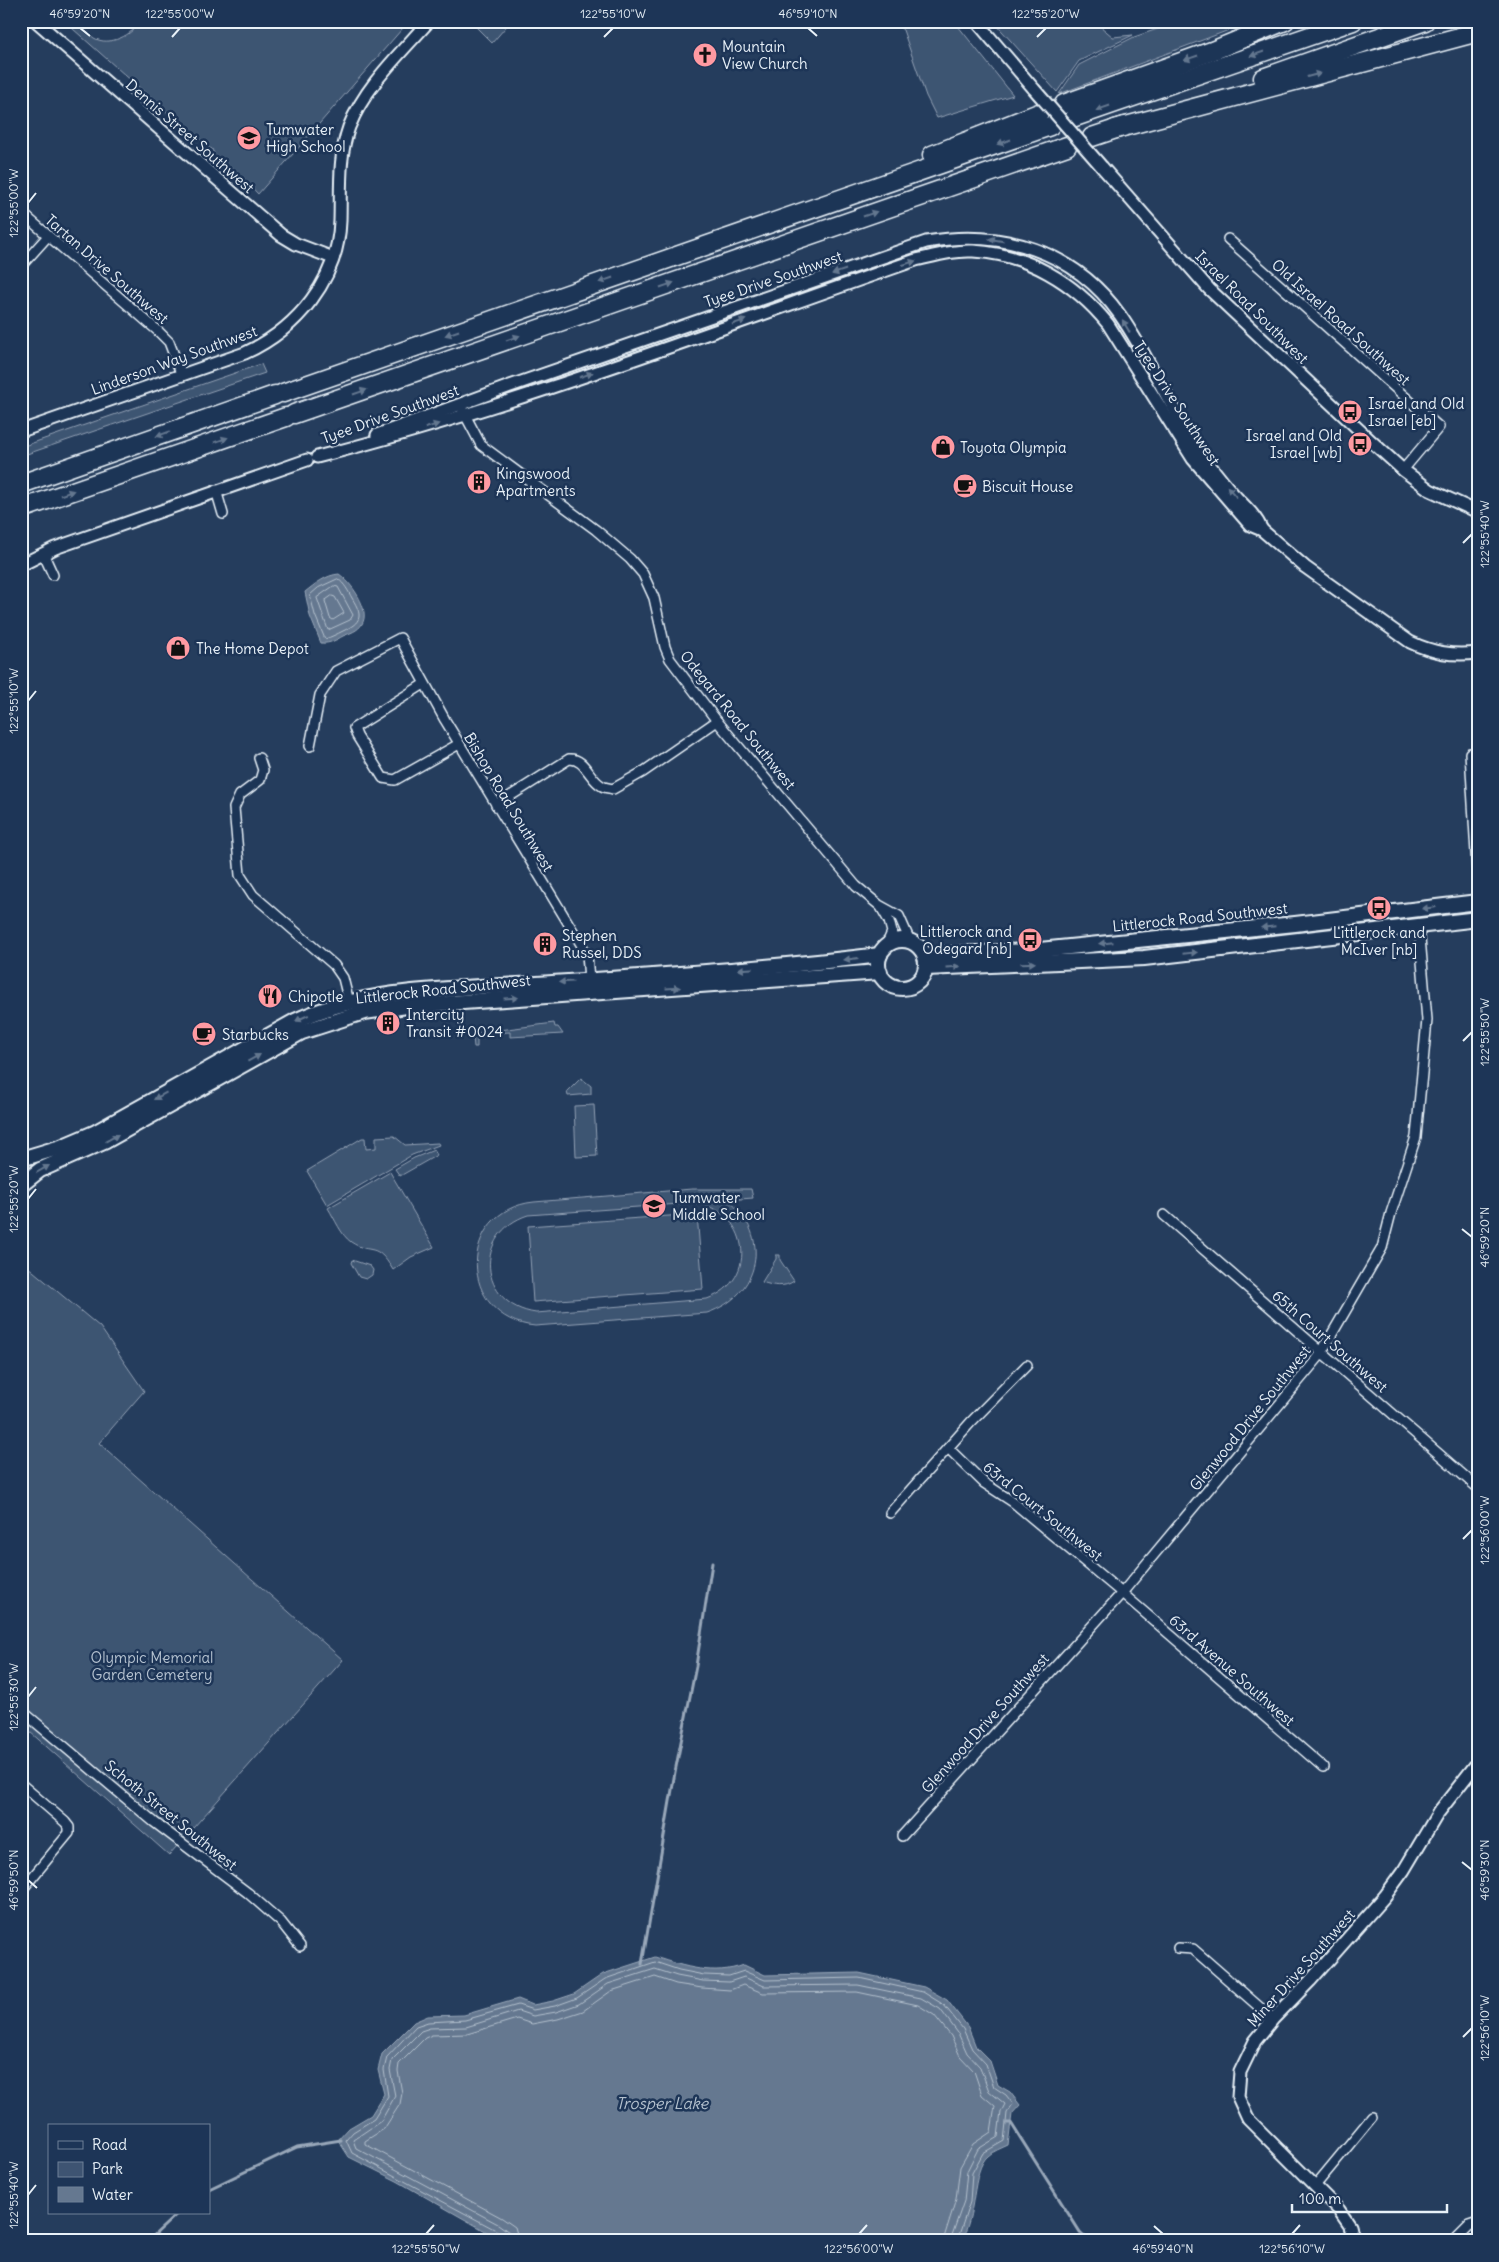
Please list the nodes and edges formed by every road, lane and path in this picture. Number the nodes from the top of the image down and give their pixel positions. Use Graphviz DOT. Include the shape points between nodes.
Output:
graph roads {
  1 [pos="25,21"];
  2 [pos="36,21"];
  3 [pos="429,21"];
  4 [pos="976,21"];
  5 [pos="1286,21"];
  6 [pos="1353,21"];
  7 [pos="1425,21"];
  8 [pos="21,25"];
  9 [pos="1478,32"];
  10 [pos="1064,104"];
  11 [pos="1075,117"];
  12 [pos="1045,120"];
  13 [pos="1115,129"];
  14 [pos="1092,137"];
  15 [pos="1066,146"];
  16 [pos="21,212"];
  17 [pos="48,236"];
  18 [pos="1228,239"];
  19 [pos="333,258"];
  20 [pos="21,266"];
  21 [pos="182,376"];
  22 [pos="461,404"];
  23 [pos="465,416"];
  24 [pos="21,431"];
  25 [pos="307,460"];
  26 [pos="1403,470"];
  27 [pos="21,484"];
  28 [pos="216,490"];
  29 [pos="21,509"];
  30 [pos="1478,512"];
  31 [pos="223,514"];
  32 [pos="1262,530"];
  33 [pos="43,553"];
  34 [pos="21,565"];
  35 [pos="53,575"];
  36 [pos="1478,653"];
  37 [pos="424,684"];
  38 [pos="718,721"];
  39 [pos="459,744"];
  40 [pos="310,746"];
  41 [pos="1470,753"];
  42 [pos="259,758"];
  43 [pos="496,805"];
  44 [pos="1478,887"];
  45 [pos="1478,902"];
  46 [pos="880,905"];
  47 [pos="1478,919"];
  48 [pos="1419,926"];
  49 [pos="910,941"];
  50 [pos="883,951"];
  51 [pos="926,962"];
  52 [pos="880,972"];
  53 [pos="589,980"];
  54 [pos="349,1002"];
  55 [pos="21,1160"];
  56 [pos="21,1185"];
  57 [pos="1164,1216"];
  58 [pos="1322,1352"];
  59 [pos="1027,1365"];
  60 [pos="949,1449"];
  61 [pos="1478,1488"];
  62 [pos="890,1513"];
  63 [pos="1122,1594"];
  64 [pos="21,1710"];
  65 [pos="1478,1762"];
  66 [pos="1323,1766"];
  67 [pos="21,1784"];
  68 [pos="902,1836"];
  69 [pos="21,1891"];
  70 [pos="300,1946"];
  71 [pos="1178,1948"];
  72 [pos="1273,2018"];
  73 [pos="1372,2117"];
  74 [pos="1315,2186"];
  75 [pos="1478,2223"];
  76 [pos="1354,2241"];
  77 [pos="1454,2241"];
  1 -- 8 [label="street"];
  2 -- 19 [label="street, Dennis Street Southwest" via="281,235"];
  3 -- 19 [label="street, Linderson Way Southwest" via="369,92 349,127 340,166 340,222"];
  4 -- 26 [label="street, Israel Road Southwest, bridge" via="1209,289"];
  5 -- 10 [label="highway, one-way"];
  6 -- 11 [label="highway, one-way"];
  7 -- 13 [label="highway"];
  13 -- 9 [label="highway, one-way"];
  12 -- 27 [label="highway, one-way" via="807,200 718,241"];
  13 -- 14 [label="highway"];
  29 -- 15 [label="highway, one-way"];
  16 -- 17 [label="street, Tartan Drive Southwest"];
  17 -- 20 [label="street"];
  17 -- 21 [label="street, Tartan Drive Southwest" via="169,342"];
  18 -- 26 [label="street, Old Israel Road Southwest" via="1439,427"];
  19 -- 21 [label="street, Linderson Way Southwest" via="307,306 279,334 246,353"];
  21 -- 24 [label="street, Linderson Way Southwest"];
  22 -- 23 [label="street, Odegard Road Southwest"];
  22 -- 23 [label="street, Tyee Drive Southwest, one-way" via="317,457"];
  32 -- 22 [label="street, Tyee Drive Southwest, one-way" via="1257,519 1199,450 1120,315 1103,294 1082,274 1058,259 1038,250 994,239 967,237 926,242"];
  23 -- 32 [label="street, Tyee Drive Southwest, one-way" via="916,260 947,253 994,253 1052,275 1094,306 1193,459 1250,525"];
  23 -- 38 [label="street, Odegard Road Southwest" via="480,445 596,530 643,574 654,598 667,655"];
  25 -- 28 [label="street, Tyee Drive Southwest"];
  26 -- 30 [label="street, Israel Road Southwest" via="1430,490"];
  28 -- 31 [label="street"];
  28 -- 33 [label="street, Tyee Drive Southwest"];
  32 -- 36 [label="street, Tyee Drive Southwest" via="1305,567 1410,642 1446,654"];
  33 -- 34 [label="street, Tyee Drive Southwest"];
  33 -- 35 [label="street"];
  37 -- 39 [label="street, Bishop Road Southwest"];
  37 -- 39 [label="street" via="354,728 357,736 383,778 395,780"];
  37 -- 40 [label="street, Bishop Road Southwest" via="400,638 336,671 320,694"];
  38 -- 43 [label="street" via="613,789 602,786 582,764 569,759"];
  38 -- 46 [label="street, Odegard Road Southwest" via="856,886"];
  39 -- 43 [label="street, Bishop Road Southwest"];
  41 -- 44 [label="street"];
  42 -- 54 [label="street" via="263,770 260,780 240,795 234,808 240,875 253,895 334,965 343,978"];
  43 -- 53 [label="street, Bishop Road Southwest" via="587,954"];
  45 -- 51 [label="main road, Littlerock Road Southwest, one-way"];
  46 -- 49 [label="street, Odegard Road Southwest" via="899,916"];
  46 -- 50 [label="street" via="892,932"];
  47 -- 48 [label="main road"];
  51 -- 48 [label="main road, one-way" via="1144,958"];
  48 -- 58 [label="street, Glenwood Drive Southwest" via="1426,1020 1416,1137 1382,1248"];
  49 -- 50 [label="main road, Littlerock Road Southwest" via="893,942"];
  49 -- 51 [label="main road" via="919,947"];
  50 -- 52 [label="main road"];
  50 -- 53 [label="main road, Littlerock Road Southwest, one-way" via="794,966"];
  51 -- 52 [label="main road" via="919,982 904,988 889,985"];
  56 -- 52 [label="main road, Littlerock Road Southwest, one-way" via="40,1170 106,1142 295,1035 345,1016 407,1006"];
  53 -- 54 [label="main road, Littlerock Road Southwest, one-way" via="417,992"];
  54 -- 55 [label="main road, Littlerock Road Southwest, one-way" via="295,1021 94,1133"];
  57 -- 58 [label="street, 65th Court Southwest"];
  58 -- 61 [label="street, 65th Court Southwest"];
  58 -- 63 [label="street, Glenwood Drive Southwest"];
  59 -- 60 [label="street"];
  60 -- 62 [label="street"];
  60 -- 63 [label="street, 63rd Court Southwest" via="984,1483 1013,1502"];
  63 -- 66 [label="street, 63rd Avenue Southwest"];
  63 -- 68 [label="street, Glenwood Drive Southwest"];
  64 -- 70 [label="street, Schoth Street Southwest" via="154,1822 248,1893 281,1922"];
  65 -- 72 [label="street, Miner Drive Southwest" via="1438,1813 1404,1870 1384,1896"];
  67 -- 69 [label="street" via="65,1822 69,1832"];
  71 -- 72 [label="street" via="1193,1949"];
  72 -- 74 [label="street, Miner Drive Southwest" via="1255,2041 1240,2072 1238,2097 1248,2119"];
  73 -- 74 [label="street"];
  74 -- 76 [label="street, Miner Drive Southwest" via="1346,2218"];
  75 -- 77 [label="street"];
}
